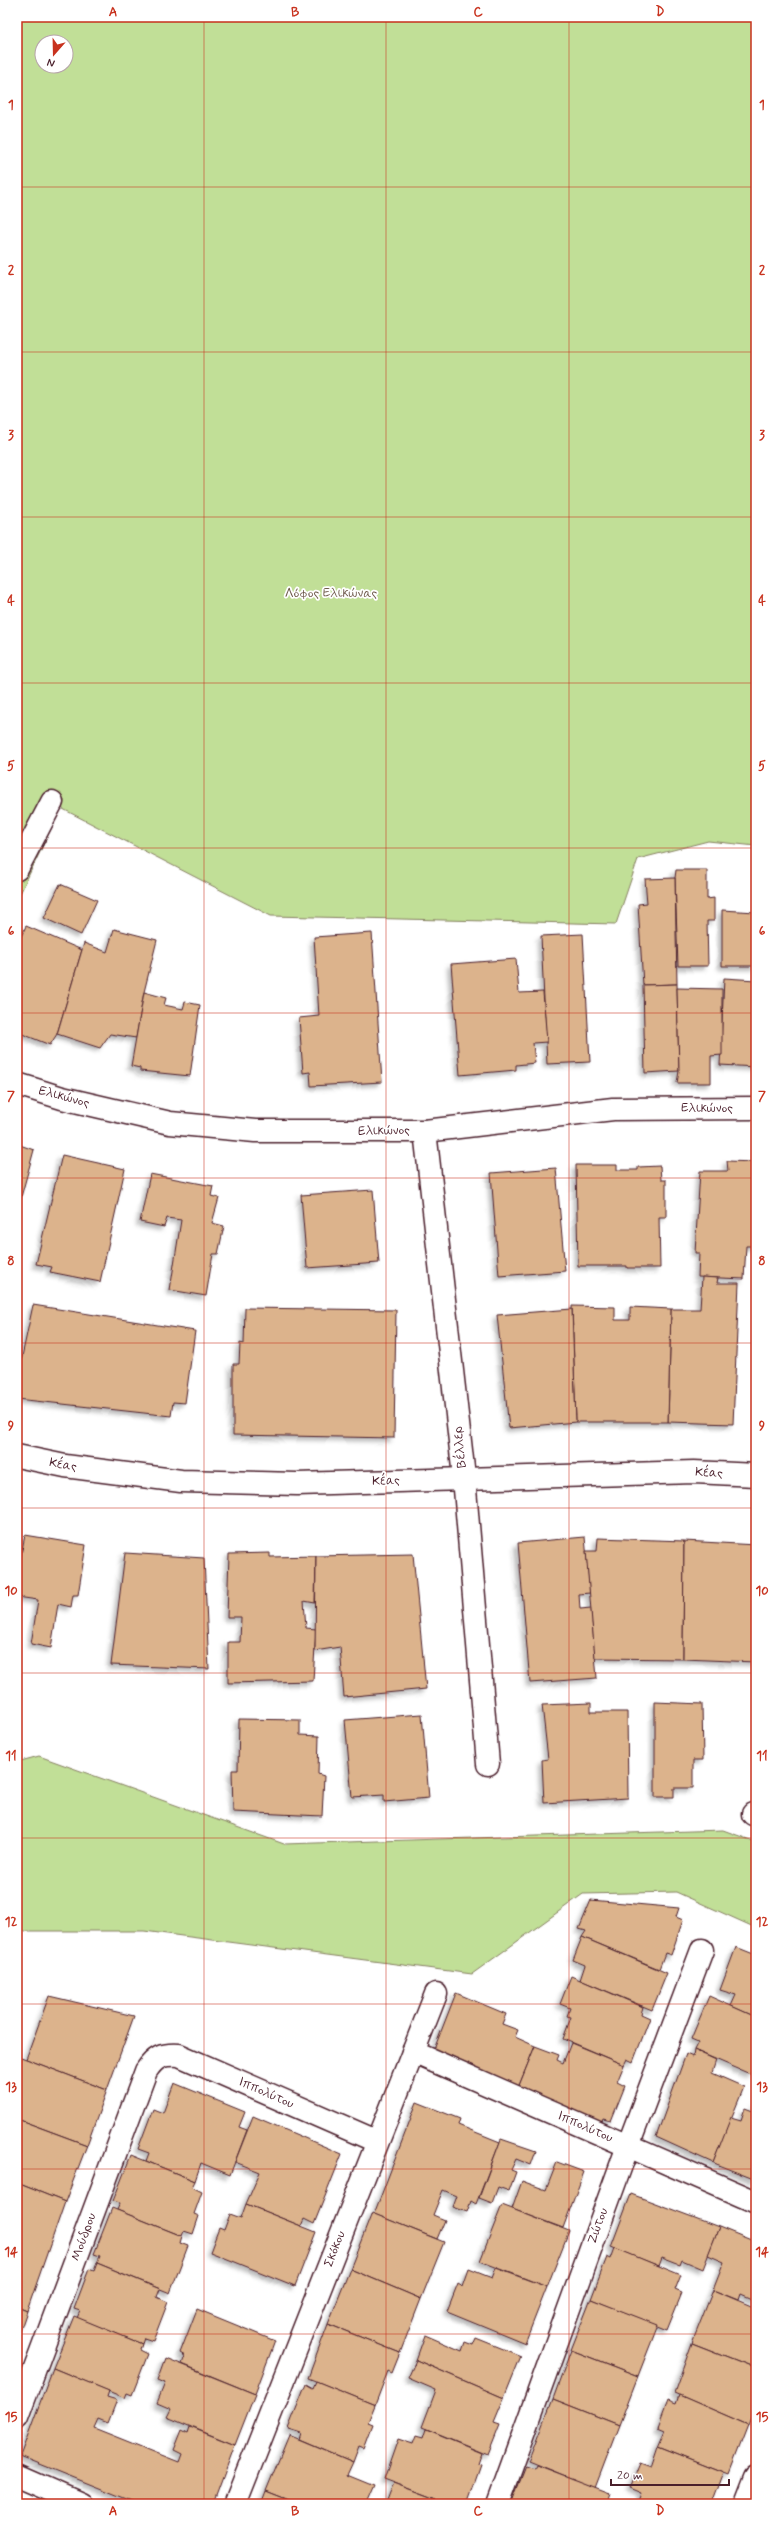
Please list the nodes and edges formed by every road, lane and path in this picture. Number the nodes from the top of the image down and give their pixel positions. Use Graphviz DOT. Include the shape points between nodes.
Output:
graph roads {
  1 [pos="52,802"];
  2 [pos="17,869"];
  3 [pos="17,1084"];
  4 [pos="756,1108"];
  5 [pos="425,1131"];
  6 [pos="17,1456"];
  7 [pos="756,1476"];
  8 [pos="464,1477"];
  9 [pos="488,1764"];
  10 [pos="702,1950"];
  11 [pos="436,1994"];
  12 [pos="413,2052"];
  13 [pos="154,2059"];
  14 [pos="376,2141"];
  15 [pos="628,2146"];
  16 [pos="756,2202"];
  17 [pos="17,2417"];
  18 [pos="17,2476"];
  19 [pos="756,2478"];
  20 [pos="81,2504"];
  21 [pos="235,2504"];
  22 [pos="498,2504"];
  23 [pos="746,2504"];
  1 -- 2 [label="street"];
  3 -- 5 [label="street, Ελικώνος" via="62,1098 170,1123 255,1131"];
  4 -- 5 [label="street, Ελικώνος" via="612,1109"];
  5 -- 8 [label="street, Βέλλερ"];
  6 -- 8 [label="street, Κέας" via="65,1466 181,1481 297,1484"];
  7 -- 8 [label="street, Κέας" via="694,1472"];
  8 -- 9 [label="street, Βέλλερ"];
  10 -- 15 [label="street, Ζώτου"];
  11 -- 12 [label="street, Σκόκου"];
  12 -- 14 [label="street, Σκόκου"];
  12 -- 15 [label="street, Ιππολύτου"];
  13 -- 14 [label="street, Ιππολύτου" via="165,2054 179,2055"];
  13 -- 17 [label="street, Μούδρου" via="146,2071"];
  14 -- 21 [label="street, Σκόκου"];
  15 -- 16 [label="street, Ιππολύτου"];
  15 -- 22 [label="street, Ζώτου"];
  18 -- 20 [label="street"];
  19 -- 23 [label="street"];
}
